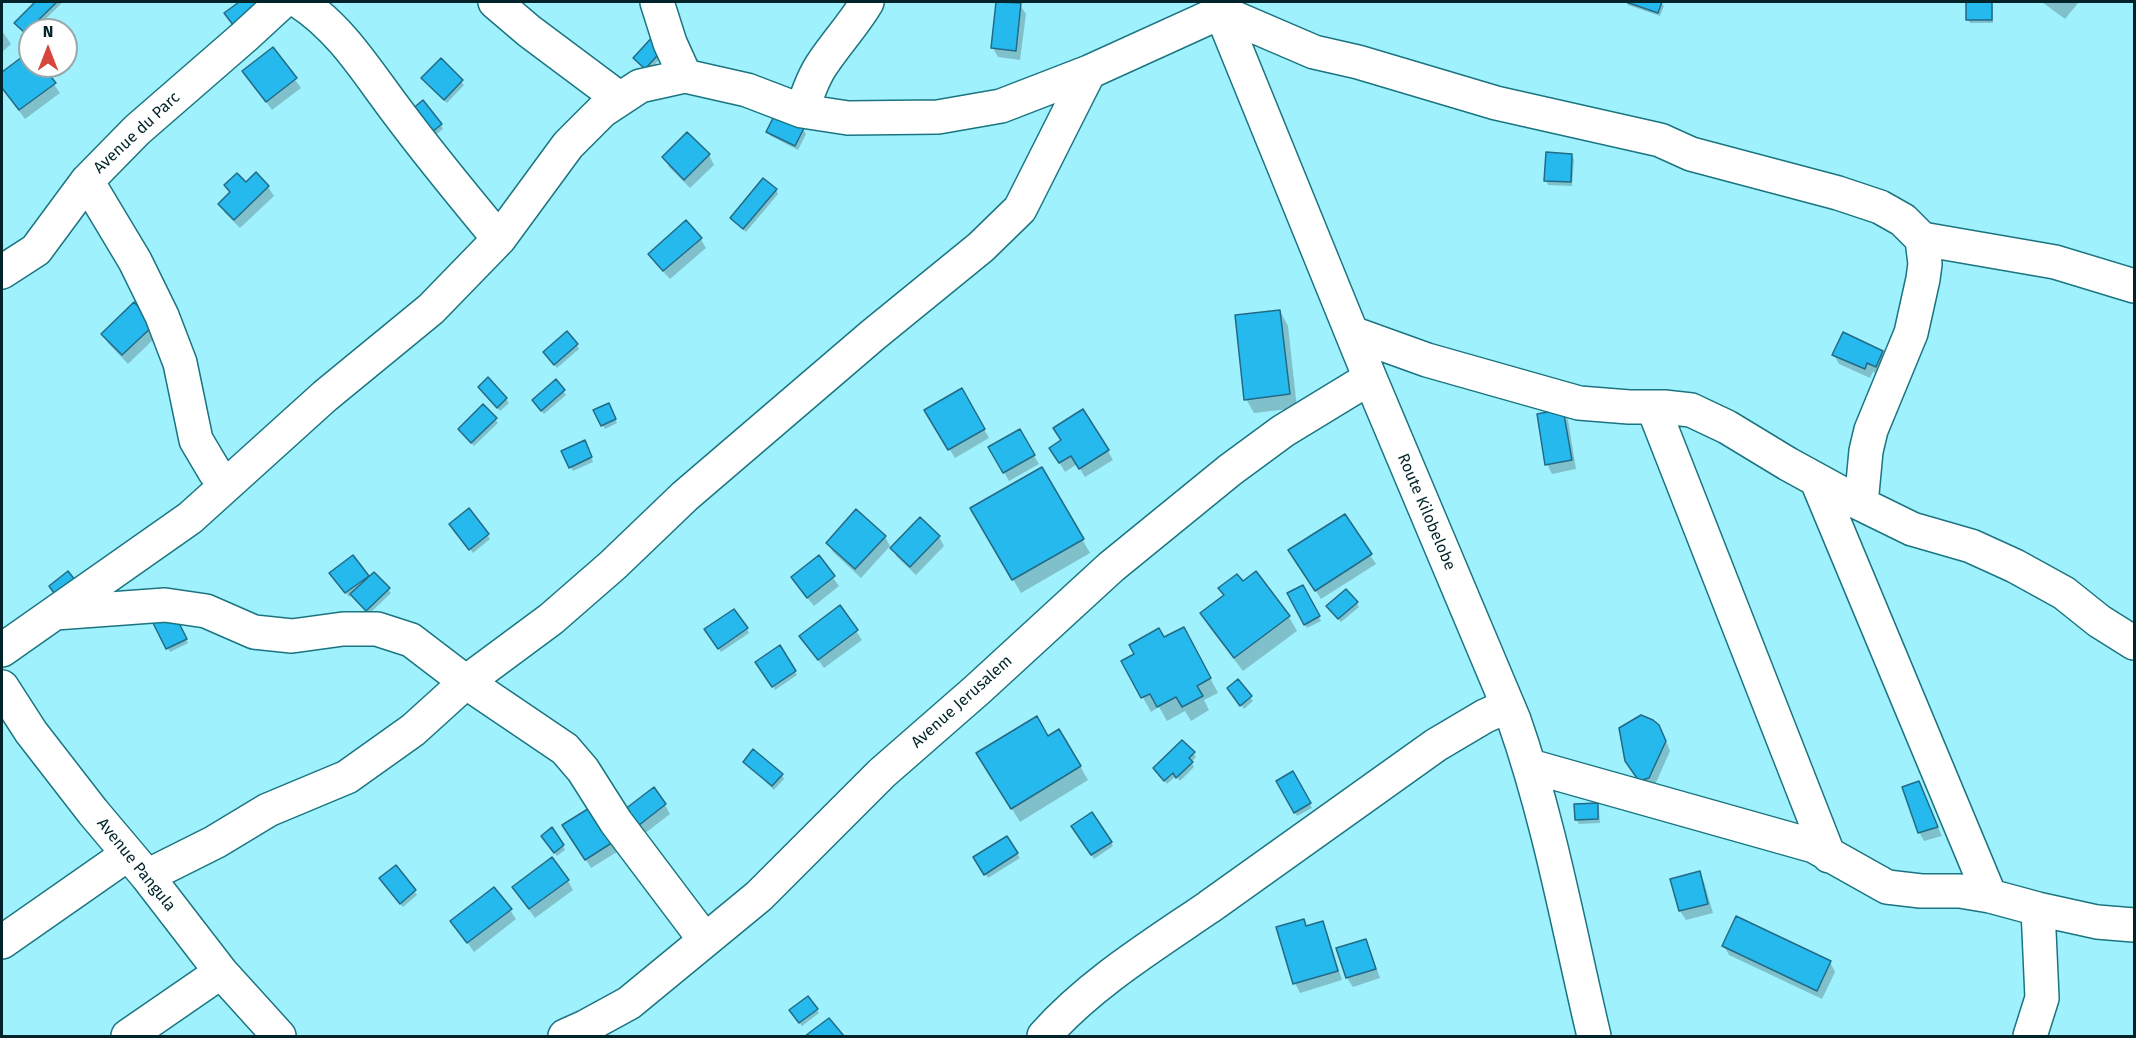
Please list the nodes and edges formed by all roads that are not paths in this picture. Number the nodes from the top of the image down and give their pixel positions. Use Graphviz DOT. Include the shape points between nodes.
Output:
graph roads {
  1 [pos="282,2"];
  2 [pos="300,2"];
  3 [pos="495,2"];
  4 [pos="657,2"];
  5 [pos="867,2"];
  6 [pos="1219,7"];
  7 [pos="1089,72"];
  8 [pos="685,76"];
  9 [pos="620,99"];
  10 [pos="802,111"];
  11 [pos="87,181"];
  12 [pos="499,239"];
  13 [pos="1922,239"];
  14 [pos="2,272"];
  15 [pos="2134,286"];
  16 [pos="1352,333"];
  17 [pos="1370,378"];
  18 [pos="1653,407"];
  19 [pos="1817,480"];
  20 [pos="226,485"];
  21 [pos="1861,504"];
  22 [pos="55,613"];
  23 [pos="2134,643"];
  24 [pos="2,650"];
  25 [pos="466,682"];
  26 [pos="2,687"];
  27 [pos="1508,705"];
  28 [pos="1530,766"];
  29 [pos="1829,856"];
  30 [pos="138,865"];
  31 [pos="1990,896"];
  32 [pos="2038,909"];
  33 [pos="2134,925"];
  34 [pos="705,940"];
  35 [pos="2,942"];
  36 [pos="221,972"];
  37 [pos="128,1036"];
  38 [pos="279,1036"];
  39 [pos="565,1036"];
  40 [pos="1044,1036"];
  41 [pos="1594,1036"];
  42 [pos="2030,1036"];
  1 -- 11 [label="street, Avenue du Parc" via="137,130"];
  2 -- 12 [label="street" via="336,32"];
  3 -- 9 [label="street"];
  4 -- 8 [label="street"];
  5 -- 10 [label="street" via="822,64"];
  6 -- 7 [label="street"];
  6 -- 13 [label="street" via="1314,52 1496,103 1660,140 1691,154 1838,193 1880,207 1903,220"];
  6 -- 16 [label="street, Route Kilobelobe"];
  7 -- 10 [label="street" via="1001,106 938,117 848,118"];
  7 -- 25 [label="street" via="1020,209 981,248 685,496 551,619"];
  8 -- 9 [label="street" via="640,86"];
  8 -- 10 [label="street" via="747,90"];
  9 -- 12 [label="street" via="568,145"];
  11 -- 14 [label="street, Avenue du Parc" via="36,250"];
  11 -- 20 [label="street" via="135,261 162,316 180,363 196,440"];
  12 -- 20 [label="street" via="432,309 325,396"];
  13 -- 15 [label="street" via="2055,262"];
  13 -- 21 [label="street" via="1925,264 1921,290 1911,333 1871,430"];
  16 -- 17 [label="street, Route Kilobelobe"];
  16 -- 18 [label="street" via="1427,360 1579,403"];
  17 -- 27 [label="street, Route Kilobelobe"];
  17 -- 34 [label="street, Avenue Jerusalem" via="1283,431 1111,567 882,773 759,896"];
  18 -- 19 [label="street" via="1691,410"];
  18 -- 29 [label="street"];
  19 -- 21 [label="street"];
  19 -- 31 [label="street"];
  20 -- 22 [label="street" via="190,518"];
  21 -- 23 [label="street" via="1912,529 1971,546 2015,566 2064,592"];
  22 -- 24 [label="street"];
  22 -- 25 [label="street" via="165,605 206,610 254,632 292,636 376,629 411,640"];
  25 -- 30 [label="street" via="413,730 347,777 268,810 215,842"];
  25 -- 34 [label="street" via="565,749"];
  26 -- 30 [label="street, Avenue Pangula" via="31,732"];
  27 -- 28 [label="street, Route Kilobelobe"];
  27 -- 40 [label="street" via="1436,745 1151,947 1081,1000"];
  28 -- 29 [label="street" via="1814,846"];
  28 -- 41 [label="street, Route Kilobelobe"];
  29 -- 31 [label="street" via="1887,887"];
  30 -- 35 [label="street"];
  30 -- 36 [label="street, Avenue Pangula"];
  31 -- 32 [label="street"];
  32 -- 33 [label="street" via="2097,922"];
  32 -- 42 [label="street" via="2042,998"];
  34 -- 39 [label="street, Avenue Jerusalem" via="629,1003"];
  36 -- 37 [label="street"];
  36 -- 38 [label="street, Avenue Pangula"];
}
